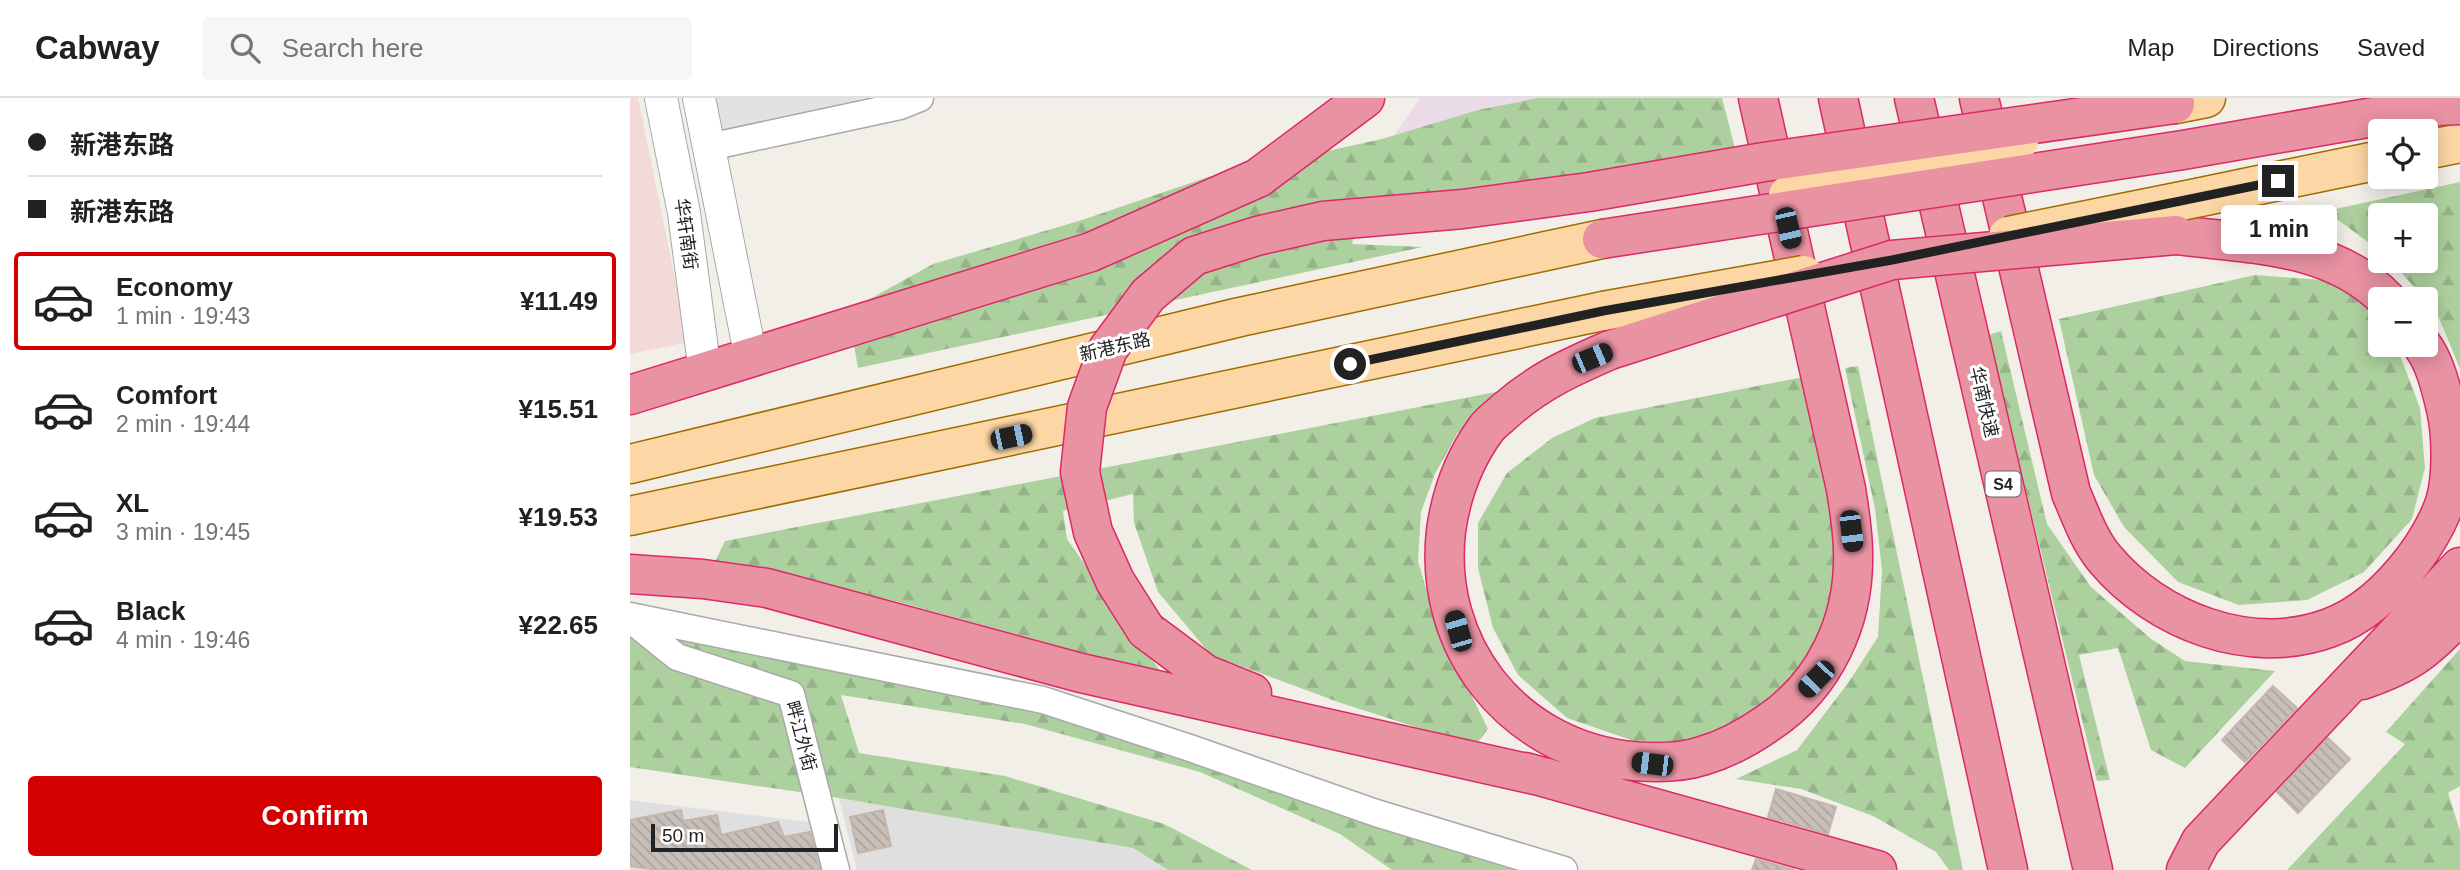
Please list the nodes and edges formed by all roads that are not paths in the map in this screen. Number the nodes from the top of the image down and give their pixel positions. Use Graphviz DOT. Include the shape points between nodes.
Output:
graph roads {
  1 [pos="661,98"];
  2 [pos="699,98"];
  3 [pos="919,98"];
  4 [pos="1365,98"];
  5 [pos="1758,98"];
  6 [pos="1838,98"];
  7 [pos="1914,98"];
  8 [pos="1979,98"];
  9 [pos="2190,101"];
  10 [pos="2460,105"];
  11 [pos="2460,143"];
  12 [pos="709,147"];
  13 [pos="2438,148"];
  14 [pos="2368,162"];
  15 [pos="1602,239"];
  16 [pos="1892,260"];
  17 [pos="2372,287"];
  18 [pos="2427,357"];
  19 [pos="751,358"];
  20 [pos="705,372"];
  21 [pos="630,395"];
  22 [pos="630,464"];
  23 [pos="630,516"];
  24 [pos="2460,567"];
  25 [pos="630,574"];
  26 [pos="2460,614"];
  27 [pos="630,617"];
  28 [pos="2350,684"];
  29 [pos="1548,778"];
  30 [pos="836,870"];
  31 [pos="1564,870"];
  32 [pos="1877,870"];
  33 [pos="2008,870"];
  34 [pos="2093,870"];
  35 [pos="2186,870"];
  1 -- 20 [label="street, 华轩南街" via="684,213"];
  2 -- 12 [label="street"];
  3 -- 12 [label="street"];
  4 -- 19 [label="highway" via="1258,178 1091,252"];
  5 -- 16 [label="highway, bridge" via="1846,489 1853,552 1851,600 1837,642 1816,679 1783,713 1746,738 1701,757 1652,764 1595,756 1551,738 1523,719 1495,693 1473,663 1447,592 1448,514 1461,471 1487,428 1555,373 1610,350"];
  6 -- 33 [label="highway"];
  7 -- 34 [label="highway, 华南快速 / S4"];
  8 -- 18 [label="highway" via="2071,493 2104,557 2128,583 2161,607 2233,635 2280,639 2329,628 2366,608 2398,580 2423,547 2444,507 2451,432 2442,392"];
  9 -- 15 [label="main road, 新港东路, bridge"];
  9 -- 29 [label="highway, bridge" via="1576,194 1323,221 1195,256 1148,295 1108,349 1087,407 1080,471 1093,532 1115,581 1146,630 1205,674 1236,688"];
  10 -- 15 [label="highway, bridge"];
  11 -- 13 [label="main road"];
  12 -- 19 [label="street"];
  14 -- 16 [label="main road, bridge"];
  15 -- 22 [label="main road, 新港东路" via="1240,317"];
  16 -- 17 [label="highway, bridge" via="2176,235 2268,246 2331,261"];
  16 -- 23 [label="main road, bridge" via="1603,311"];
  19 -- 20 [label="highway"];
  20 -- 21 [label="highway"];
  24 -- 28 [label="highway"];
  25 -- 29 [label="highway" via="766,588 1081,673"];
  26 -- 28 [label="highway" via="2412,660"];
  27 -- 30 [label="street, 畔江外街" via="677,657 792,694"];
  27 -- 31 [label="street" via="1043,700 1376,813"];
  28 -- 35 [label="highway" via="2201,841"];
  29 -- 32 [label="highway"];
}
